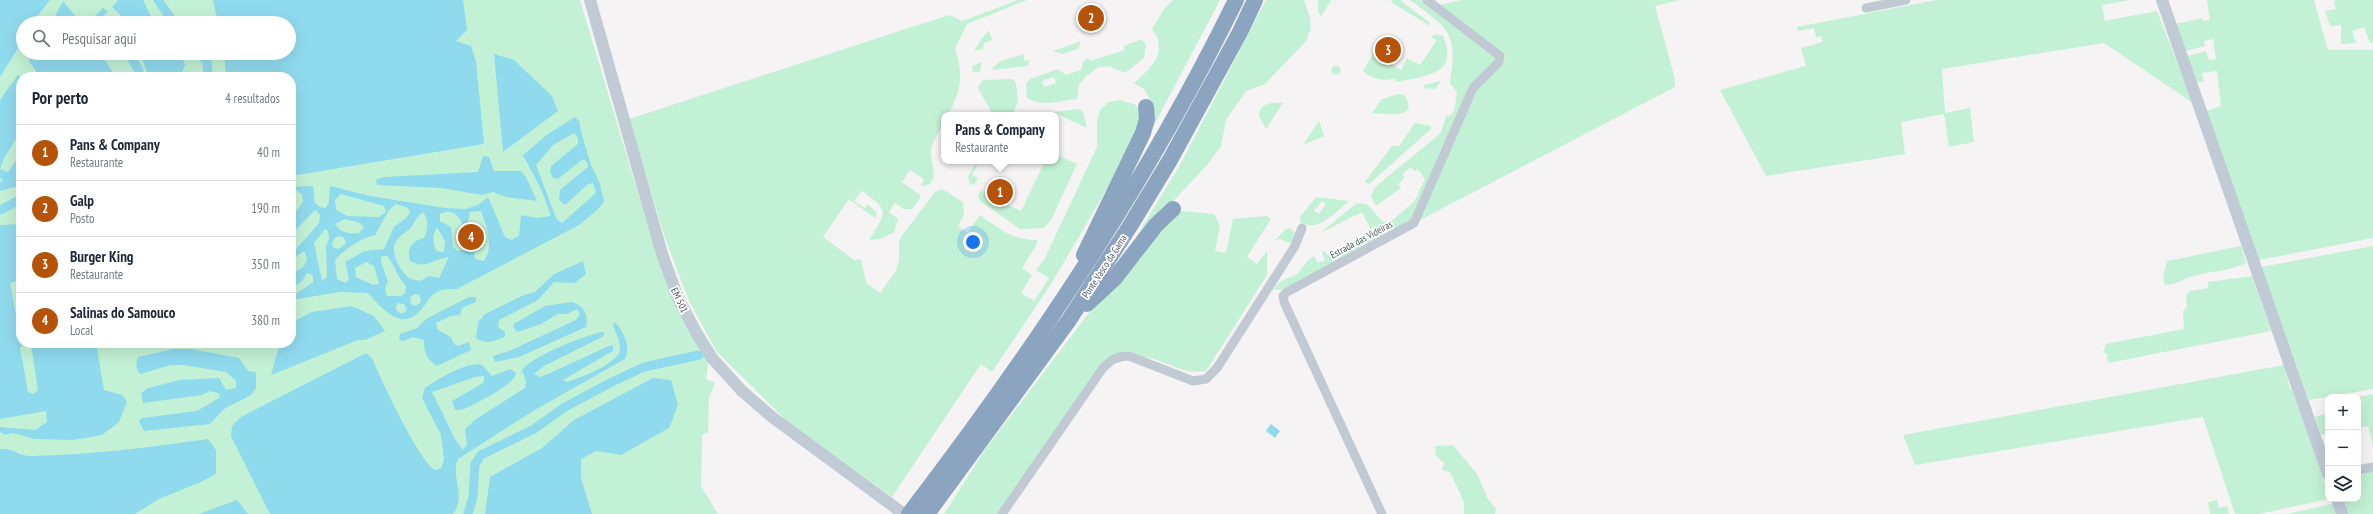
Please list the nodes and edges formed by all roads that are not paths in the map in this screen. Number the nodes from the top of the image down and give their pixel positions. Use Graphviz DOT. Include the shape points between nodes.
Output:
graph roads {
  1 [pos="590,0"];
  2 [pos="1236,0"];
  3 [pos="1255,0"];
  4 [pos="1427,0"];
  5 [pos="1906,0"];
  6 [pos="2162,0"];
  7 [pos="1866,8"];
  8 [pos="1146,107"];
  9 [pos="1174,209"];
  10 [pos="1302,228"];
  11 [pos="1064,300"];
  12 [pos="1069,320"];
  13 [pos="2325,466"];
  14 [pos="2373,467"];
  15 [pos="2361,469"];
  16 [pos="945,478"];
  17 [pos="2338,502"];
  18 [pos="904,514"];
  19 [pos="909,514"];
  20 [pos="927,514"];
  21 [pos="1002,514"];
  22 [pos="1382,514"];
  23 [pos="2342,514"];
  1 -- 18 [label="main road, EM 501 / EM 501" via="662,254 678,298 701,340 712,358 742,391 772,417"];
  2 -- 11 [label="highway, Ponte Vasco da Gama" via="1157,150"];
  3 -- 12 [label="highway, Ponte Vasco da Gama" via="1170,160"];
  4 -- 22 [label="street, Estrada das Videiras" via="1500,56 1498,62 1473,88 1414,223 1283,296"];
  5 -- 7 [label="street"];
  6 -- 13 [label="main road"];
  8 -- 11 [label="highway" via="1147,120 1143,133 1098,223"];
  9 -- 12 [label="highway" via="1156,225 1114,279"];
  10 -- 21 [label="street" via="1295,246 1217,368 1206,379 1193,380 1129,356 1110,360"];
  11 -- 16 [label="highway, Ponte Vasco da Gama"];
  12 -- 16 [label="highway, Ponte Vasco da Gama"];
  14 -- 15 [label="street"];
  16 -- 19 [label="highway, Ponte Vasco da Gama"];
  16 -- 20 [label="highway, Ponte Vasco da Gama"];
  17 -- 23 [label="main road"];
}
